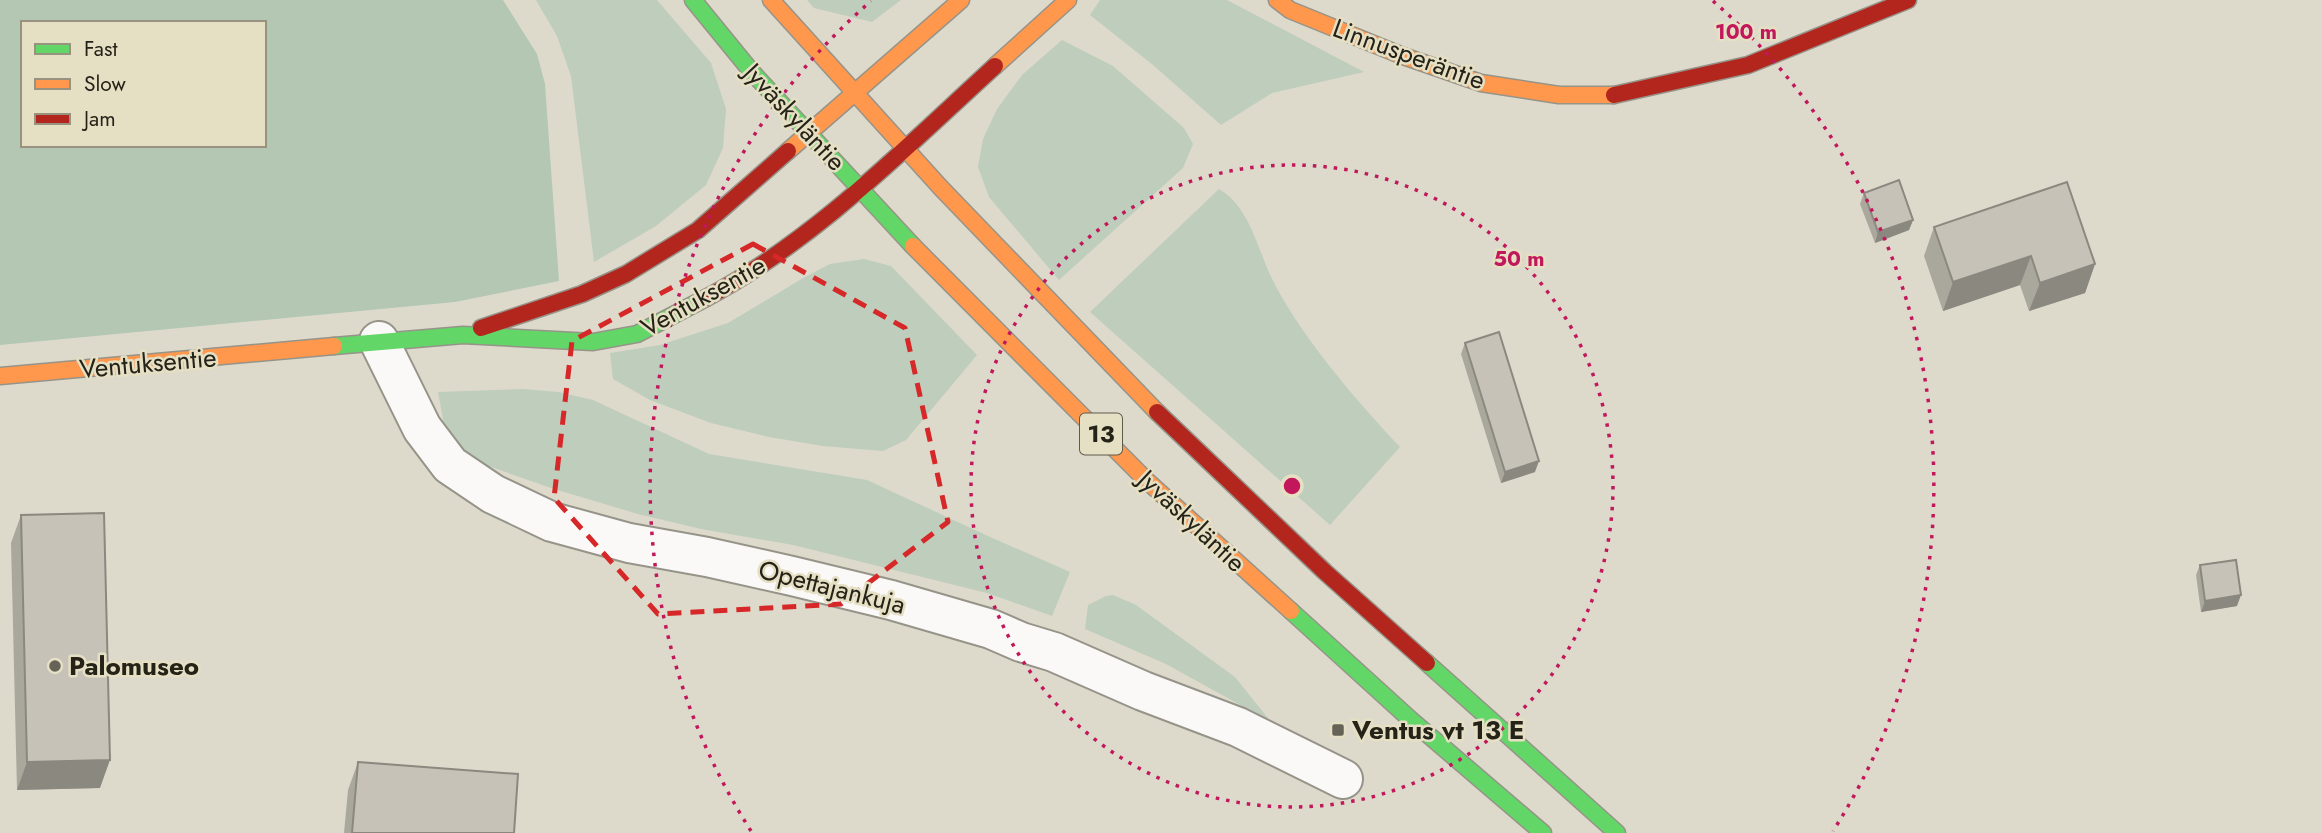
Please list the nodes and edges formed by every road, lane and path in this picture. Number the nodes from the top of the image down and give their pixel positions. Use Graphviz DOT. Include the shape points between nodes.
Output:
graph roads {
  1 [pos="693,0"];
  2 [pos="771,0"];
  3 [pos="961,0"];
  4 [pos="1068,0"];
  5 [pos="1277,0"];
  6 [pos="1908,0"];
  7 [pos="854,93"];
  8 [pos="808,132"];
  9 [pos="904,148"];
  10 [pos="860,188"];
  11 [pos="463,335"];
  12 [pos="380,341"];
  13 [pos="0,376"];
  14 [pos="1343,779"];
  15 [pos="1543,833"];
  16 [pos="1617,833"];
  1 -- 8 [label="main road, Jyväskyläntie / 13"];
  2 -- 7 [label="main road, Jyväskyläntie / 13"];
  3 -- 7 [label="main road"];
  4 -- 9 [label="main road"];
  5 -- 6 [label="main road, Linnusperäntie" via="1290,10 1480,83 1559,95 1618,95 1748,65"];
  7 -- 8 [label="main road, Ventuksentie"];
  7 -- 9 [label="main road, Jyväskyläntie / 13"];
  8 -- 10 [label="main road, Jyväskyläntie / 13"];
  8 -- 11 [label="main road, Ventuksentie" via="698,230 626,274"];
  9 -- 10 [label="main road, Ventuksentie"];
  9 -- 16 [label="main road, Jyväskyläntie / 13" via="1183,439"];
  10 -- 11 [label="main road, Ventuksentie" via="788,248 637,334 593,342"];
  10 -- 15 [label="main road, Jyväskyläntie / 13" via="1146,480"];
  11 -- 12 [label="main road, Ventuksentie"];
  12 -- 13 [label="main road, Ventuksentie"];
  12 -- 14 [label="street, Opettajankuja" via="422,428 450,465 493,494 552,522 891,600 991,629 1238,727"];
}
